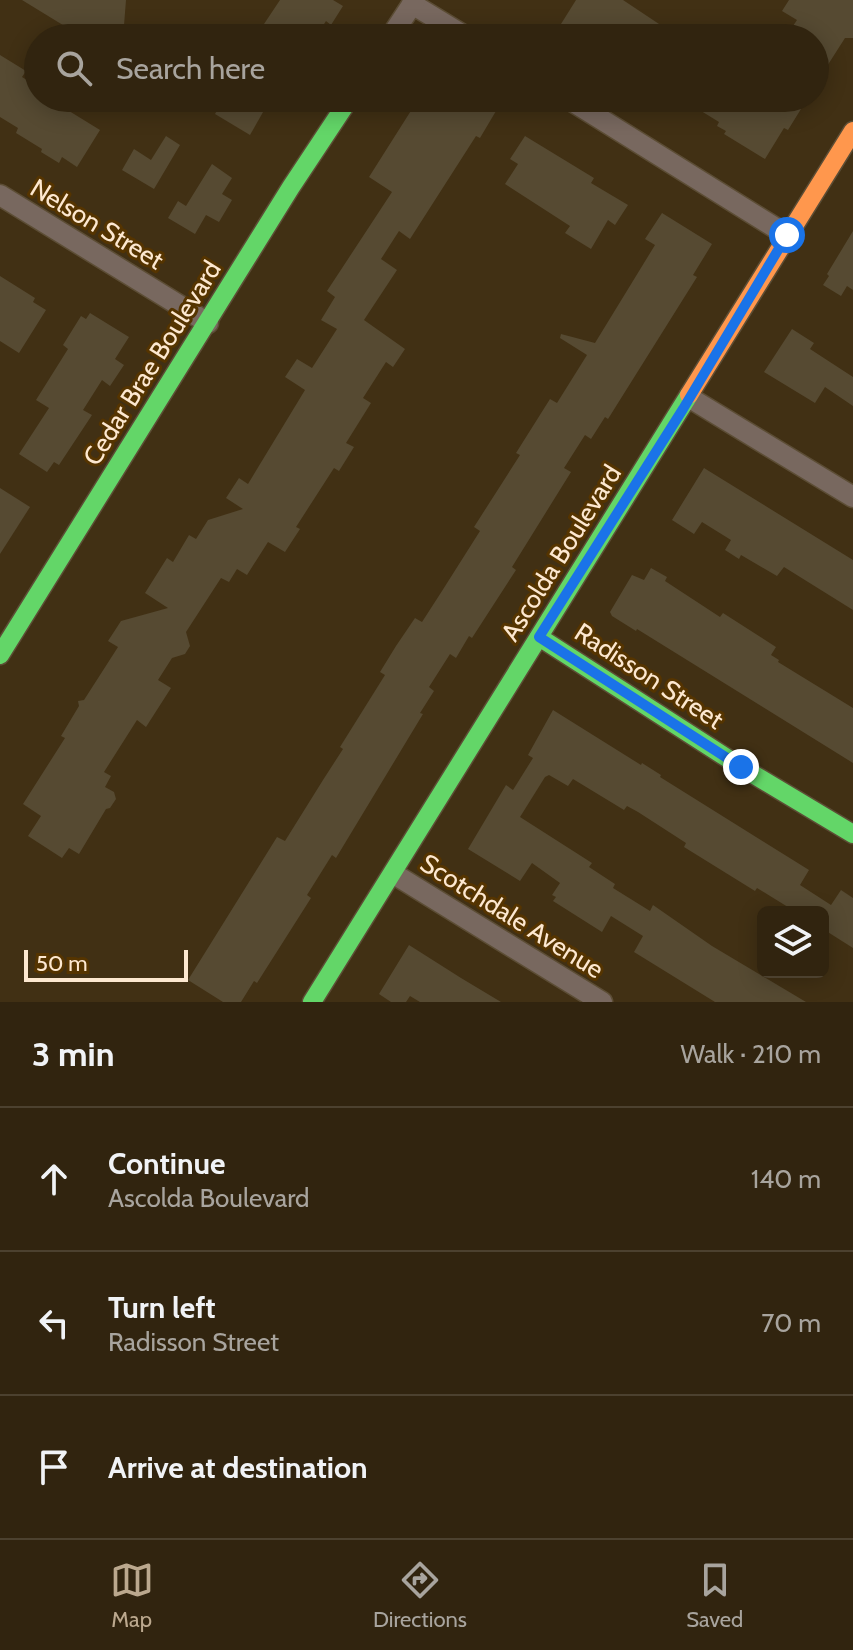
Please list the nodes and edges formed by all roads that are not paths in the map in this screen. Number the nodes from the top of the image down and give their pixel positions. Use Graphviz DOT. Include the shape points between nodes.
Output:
graph roads {
  1 [pos="413,2"];
  2 [pos="399,24"];
  3 [pos="447,24"];
  4 [pos="341,112"];
  5 [pos="589,112"];
  6 [pos="853,131"];
  7 [pos="845,162"];
  8 [pos="0,195"];
  9 [pos="787,235"];
  10 [pos="208,323"];
  11 [pos="690,398"];
  12 [pos="853,497"];
  13 [pos="8,624"];
  14 [pos="539,637"];
  15 [pos="0,655"];
  16 [pos="853,834"];
  17 [pos="394,874"];
  18 [pos="312,1002"];
  19 [pos="602,1002"];
  1 -- 2 [label="street"];
  1 -- 3 [label="street"];
  4 -- 10 [label="street, Cedar Brae Boulevard"];
  5 -- 9 [label="street"];
  6 -- 7 [label="street, Ascolda Boulevard"];
  7 -- 9 [label="street, Ascolda Boulevard"];
  8 -- 10 [label="street, Nelson Street"];
  9 -- 11 [label="street, Ascolda Boulevard"];
  10 -- 13 [label="street, Cedar Brae Boulevard"];
  11 -- 12 [label="street"];
  11 -- 14 [label="street, Ascolda Boulevard"];
  13 -- 15 [label="street, Cedar Brae Boulevard"];
  14 -- 16 [label="street, Radisson Street"];
  14 -- 17 [label="street, Ascolda Boulevard"];
  17 -- 18 [label="street, Ascolda Boulevard"];
  17 -- 19 [label="street, Scotchdale Avenue"];
}
